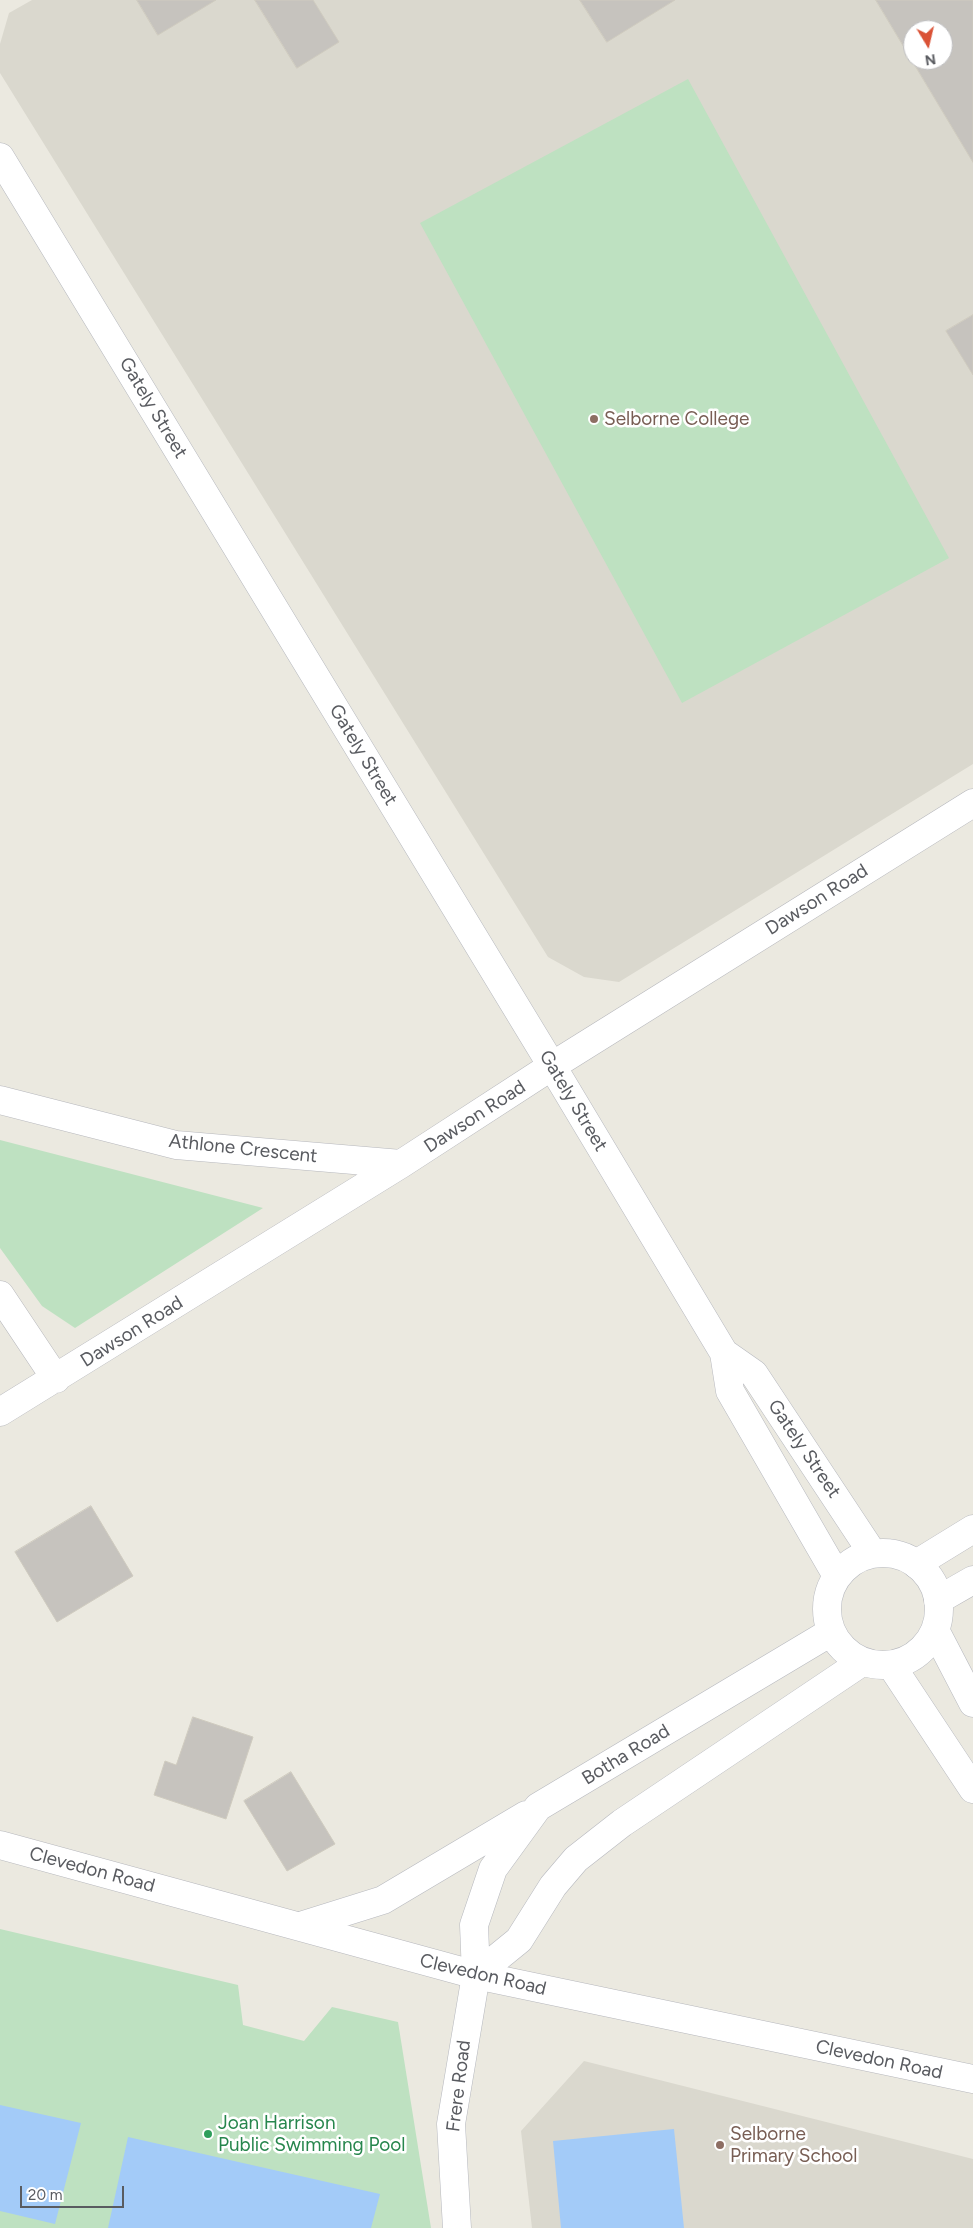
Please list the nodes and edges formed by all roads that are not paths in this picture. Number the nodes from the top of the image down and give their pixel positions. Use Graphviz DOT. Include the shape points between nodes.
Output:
graph roads {
  1 [pos="0,157"];
  2 [pos="973,802"];
  3 [pos="552,1066"];
  4 [pos="0,1100"];
  5 [pos="401,1164"];
  6 [pos="0,1295"];
  7 [pos="724,1354"];
  8 [pos="56,1379"];
  9 [pos="0,1412"];
  10 [pos="973,1529"];
  11 [pos="874,1554"];
  12 [pos="916,1564"];
  13 [pos="836,1576"];
  14 [pos="973,1580"];
  15 [pos="938,1600"];
  16 [pos="935,1630"];
  17 [pos="831,1632"];
  18 [pos="862,1662"];
  19 [pos="891,1665"];
  20 [pos="973,1703"];
  21 [pos="973,1789"];
  22 [pos="538,1807"];
  23 [pos="0,1845"];
  24 [pos="474,1925"];
  25 [pos="300,1926"];
  26 [pos="476,1975"];
  27 [pos="973,2079"];
  28 [pos="457,2228"];
  1 -- 3 [label="street, Gately Street"];
  2 -- 3 [label="street, Dawson Road"];
  3 -- 5 [label="street, Dawson Road"];
  3 -- 7 [label="street, Gately Street"];
  4 -- 5 [label="street, Athlone Crescent" via="176,1144"];
  5 -- 8 [label="street, Dawson Road"];
  6 -- 8 [label="street"];
  7 -- 11 [label="street, Gately Street" via="754,1374"];
  7 -- 13 [label="street, Gately Street" via="730,1391"];
  8 -- 9 [label="street, Dawson Road"];
  10 -- 12 [label="street"];
  11 -- 12 [label="street" via="903,1556"];
  11 -- 13 [label="street" via="846,1565"];
  12 -- 15 [label="street" via="930,1580"];
  13 -- 17 [label="street" via="830,1589"];
  14 -- 15 [label="street"];
  15 -- 16 [label="street"];
  16 -- 19 [label="street" via="918,1653"];
  16 -- 20 [label="street"];
  17 -- 18 [label="street" via="849,1655"];
  17 -- 22 [label="street, Botha Road"];
  18 -- 19 [label="street"];
  18 -- 26 [label="street" via="622,1823 576,1859 553,1886 519,1940"];
  19 -- 21 [label="street"];
  22 -- 24 [label="street, Botha Road" via="493,1869"];
  22 -- 25 [label="street" via="383,1900"];
  23 -- 25 [label="street, Clevedon Road"];
  24 -- 26 [label="street, Frere Road"];
  25 -- 26 [label="street, Clevedon Road"];
  26 -- 27 [label="street, Clevedon Road"];
  26 -- 28 [label="street, Frere Road" via="451,2124"];
}
